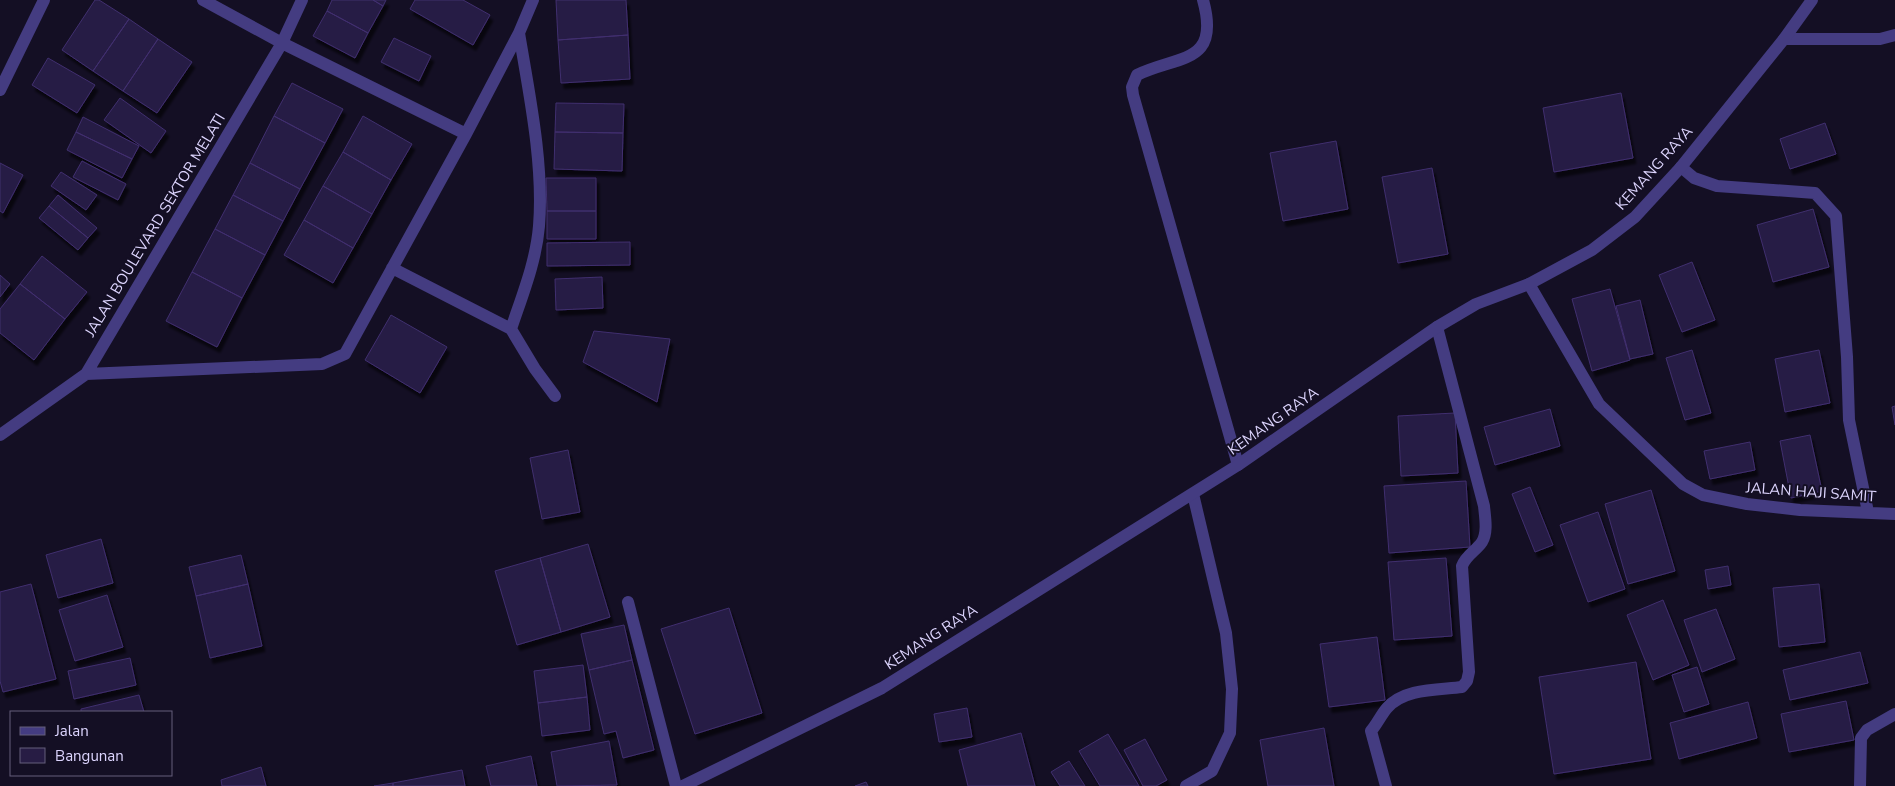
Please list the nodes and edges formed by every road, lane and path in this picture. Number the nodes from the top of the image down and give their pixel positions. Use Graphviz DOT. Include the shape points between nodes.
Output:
graph roads {
  1 [pos="44,0"];
  2 [pos="203,0"];
  3 [pos="302,0"];
  4 [pos="533,0"];
  5 [pos="1203,0"];
  6 [pos="1812,0"];
  7 [pos="519,33"];
  8 [pos="1895,35"];
  9 [pos="1784,39"];
  10 [pos="282,43"];
  11 [pos="0,90"];
  12 [pos="466,134"];
  13 [pos="1681,167"];
  14 [pos="392,268"];
  15 [pos="1529,284"];
  16 [pos="1437,327"];
  17 [pos="511,329"];
  18 [pos="86,374"];
  19 [pos="555,396"];
  20 [pos="0,435"];
  21 [pos="1238,465"];
  22 [pos="1193,494"];
  23 [pos="1868,512"];
  24 [pos="1895,514"];
  25 [pos="628,602"];
  26 [pos="1895,714"];
  27 [pos="676,786"];
  28 [pos="683,786"];
  29 [pos="1186,786"];
  30 [pos="1386,786"];
  31 [pos="1860,786"];
  1 -- 11 [label="street"];
  2 -- 10 [label="street"];
  3 -- 10 [label="street, JALAN BOULEVARD SEKTOR MELATI"];
  4 -- 7 [label="street"];
  5 -- 21 [label="street" via="1209,29 1200,47 1181,61 1137,74 1132,87"];
  6 -- 9 [label="street, KEMANG RAYA"];
  7 -- 12 [label="street"];
  7 -- 17 [label="street" via="538,165 539,226 532,267"];
  8 -- 9 [label="street" via="1880,39"];
  9 -- 13 [label="street, KEMANG RAYA"];
  10 -- 12 [label="street"];
  10 -- 18 [label="street, JALAN BOULEVARD SEKTOR MELATI"];
  12 -- 14 [label="street"];
  13 -- 15 [label="street, KEMANG RAYA" via="1635,217 1592,250"];
  13 -- 23 [label="street" via="1694,178 1717,186 1815,194 1836,216 1849,420"];
  14 -- 17 [label="street"];
  14 -- 18 [label="street" via="345,354 335,360 322,364"];
  15 -- 16 [label="street, KEMANG RAYA" via="1476,304"];
  15 -- 23 [label="street, JALAN HAJI SAMIT" via="1599,404 1683,484 1704,495 1737,503 1800,510"];
  16 -- 21 [label="street, KEMANG RAYA"];
  16 -- 30 [label="street" via="1484,506 1486,530 1482,542 1462,566 1467,681 1462,687 1399,698 1388,708 1372,731"];
  17 -- 19 [label="street"];
  18 -- 20 [label="street, JALAN BOULEVARD SEKTOR MELATI"];
  21 -- 22 [label="street, KEMANG RAYA"];
  22 -- 28 [label="street, KEMANG RAYA" via="882,688"];
  22 -- 29 [label="street" via="1226,633 1232,689 1230,733 1212,771"];
  23 -- 24 [label="street, JALAN HAJI SAMIT"];
  25 -- 27 [label="street"];
  26 -- 31 [label="street" via="1867,730 1861,738"];
}
